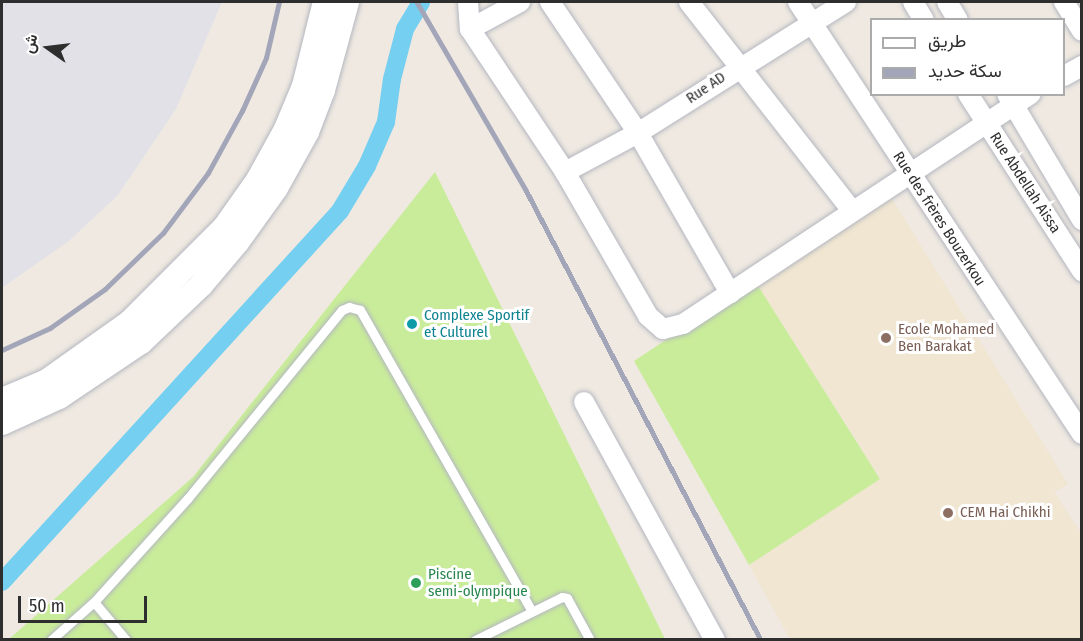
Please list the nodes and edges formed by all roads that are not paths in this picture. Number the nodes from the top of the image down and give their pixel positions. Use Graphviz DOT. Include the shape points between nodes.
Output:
graph roads {
  1 [pos="325,2"];
  2 [pos="346,2"];
  3 [pos="468,2"];
  4 [pos="520,2"];
  5 [pos="550,2"];
  6 [pos="689,2"];
  7 [pos="798,2"];
  8 [pos="846,2"];
  9 [pos="913,2"];
  10 [pos="947,2"];
  11 [pos="1064,2"];
  12 [pos="923,18"];
  13 [pos="957,18"];
  14 [pos="812,25"];
  15 [pos="470,29"];
  16 [pos="1082,31"];
  17 [pos="740,66"];
  18 [pos="1082,66"];
  19 [pos="1065,75"];
  20 [pos="970,96"];
  21 [pos="1010,100"];
  22 [pos="985,122"];
  23 [pos="638,133"];
  24 [pos="565,172"];
  25 [pos="908,173"];
  26 [pos="852,211"];
  27 [pos="1082,220"];
  28 [pos="1082,271"];
  29 [pos="730,293"];
  30 [pos="2,400"];
  31 [pos="584,402"];
  32 [pos="2,423"];
  33 [pos="1082,434"];
  34 [pos="94,602"];
  35 [pos="531,610"];
  36 [pos="51,639"];
  37 [pos="126,639"];
  38 [pos="475,639"];
  39 [pos="590,639"];
  40 [pos="715,639"];
  1 -- 30 [label="street" via="304,86 286,129 258,180 225,227 130,322 47,381"];
  2 -- 32 [label="street" via="323,90 307,132 276,188 238,241 201,285 141,342 58,397"];
  3 -- 15 [label="street"];
  4 -- 15 [label="street"];
  5 -- 23 [label="street"];
  6 -- 17 [label="street"];
  7 -- 14 [label="street, Rue des frères Bouzerkou"];
  8 -- 14 [label="street, Rue AD"];
  9 -- 12 [label="street"];
  10 -- 13 [label="street"];
  11 -- 16 [label="street"];
  14 -- 17 [label="street, Rue AD"];
  14 -- 25 [label="street, Rue des frères Bouzerkou"];
  15 -- 24 [label="street"];
  17 -- 23 [label="street, Rue AD"];
  17 -- 26 [label="street"];
  18 -- 19 [label="street"];
  20 -- 22 [label="street, Rue Abdellah Aissa"];
  21 -- 22 [label="street"];
  21 -- 27 [label="street"];
  22 -- 25 [label="street"];
  22 -- 28 [label="street, Rue Abdellah Aissa"];
  23 -- 24 [label="street, Rue AD"];
  23 -- 29 [label="street"];
  24 -- 29 [label="street" via="655,325 663,329 682,324"];
  25 -- 26 [label="street"];
  25 -- 33 [label="street, Rue des frères Bouzerkou"];
  26 -- 29 [label="street"];
  31 -- 40 [label="street"];
  34 -- 35 [label="lane" via="188,498 342,310 349,307 360,310"];
  34 -- 36 [label="lane"];
  34 -- 37 [label="lane"];
  35 -- 38 [label="lane"];
  35 -- 39 [label="lane" via="556,598 567,598"];
}
